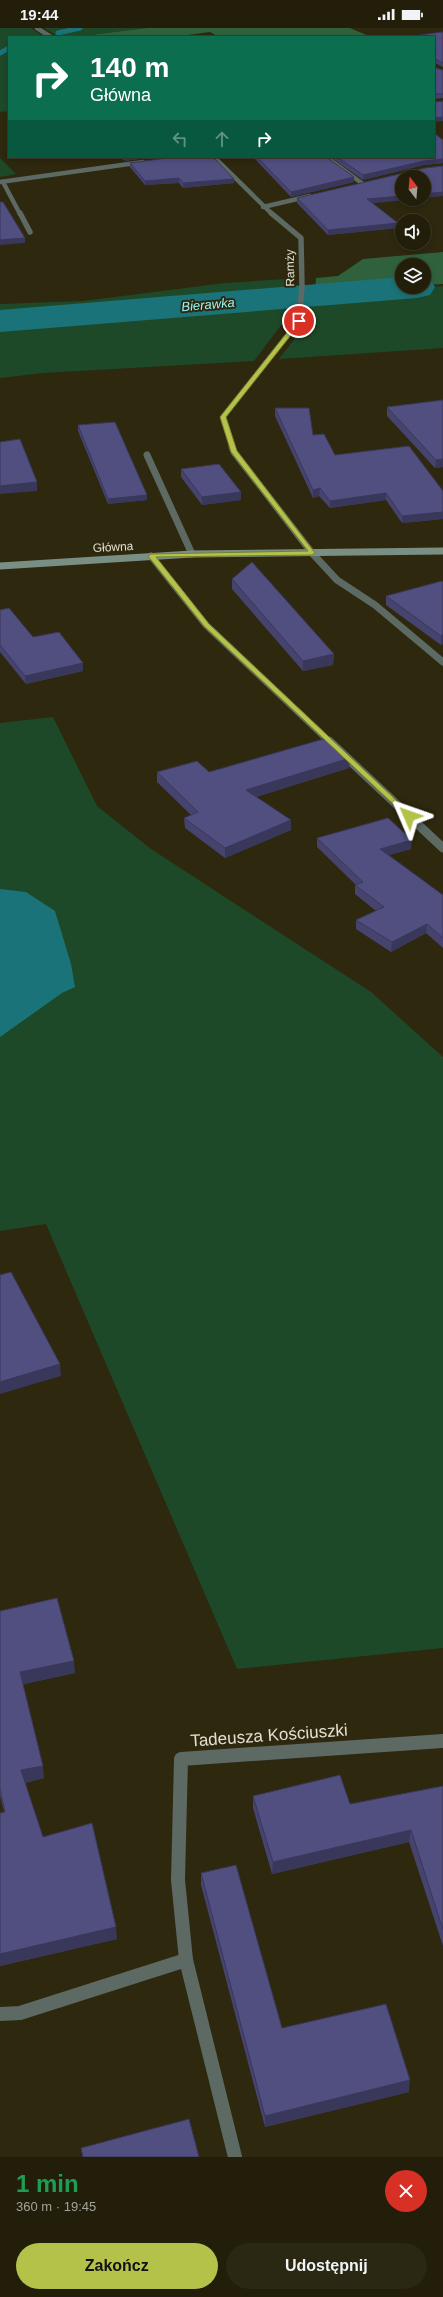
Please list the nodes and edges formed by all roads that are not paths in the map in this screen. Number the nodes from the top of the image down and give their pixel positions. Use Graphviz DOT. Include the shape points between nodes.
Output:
graph roads {
  1 [pos="37,28"];
  2 [pos="49,36"];
  3 [pos="215,158"];
  4 [pos="327,158"];
  5 [pos="148,161"];
  6 [pos="2,182"];
  7 [pos="371,182"];
  8 [pos="363,184"];
  9 [pos="356,185"];
  10 [pos="317,194"];
  11 [pos="263,207"];
  12 [pos="30,232"];
  13 [pos="147,455"];
  14 [pos="443,551"];
  15 [pos="312,553"];
  16 [pos="192,554"];
  17 [pos="151,556"];
  18 [pos="0,566"];
  19 [pos="443,662"];
  20 [pos="443,848"];
  21 [pos="443,1741"];
  22 [pos="186,1960"];
  23 [pos="0,2014"];
  24 [pos="235,2157"];
  1 -- 2 [label="street"];
  3 -- 11 [label="street, Ramży"];
  4 -- 8 [label="street"];
  5 -- 6 [label="street"];
  6 -- 12 [label="street"];
  7 -- 8 [label="street"];
  8 -- 9 [label="street"];
  10 -- 11 [label="street"];
  11 -- 15 [label="street, Ramży" via="301,238 302,286 299,321 223,417 234,452"];
  13 -- 16 [label="street"];
  14 -- 15 [label="main road, Główna"];
  15 -- 16 [label="main road, Główna"];
  15 -- 19 [label="street" via="337,580 375,605"];
  16 -- 17 [label="main road, Główna"];
  17 -- 18 [label="main road, Główna"];
  17 -- 20 [label="street" via="206,625"];
  21 -- 22 [label="street, Tadeusza Kościuszki" via="181,1759 178,1880"];
  22 -- 23 [label="street" via="20,2013"];
  22 -- 24 [label="street"];
}
